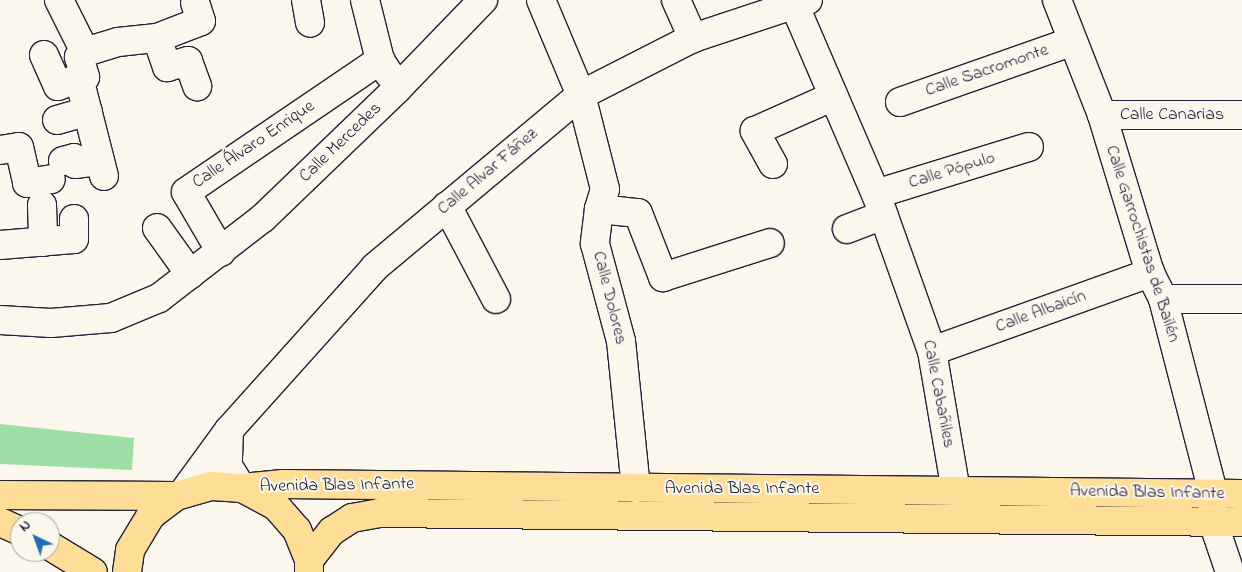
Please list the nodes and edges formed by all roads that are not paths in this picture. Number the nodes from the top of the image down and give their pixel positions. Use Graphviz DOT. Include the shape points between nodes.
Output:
graph roads {
  1 [pos="59,0"];
  2 [pos="365,0"];
  3 [pos="483,0"];
  4 [pos="542,0"];
  5 [pos="676,0"];
  6 [pos="1057,0"];
  7 [pos="801,2"];
  8 [pos="195,3"];
  9 [pos="157,38"];
  10 [pos="693,38"];
  11 [pos="1073,41"];
  12 [pos="85,52"];
  13 [pos="44,55"];
  14 [pos="380,60"];
  15 [pos="79,78"];
  16 [pos="197,86"];
  17 [pos="397,89"];
  18 [pos="581,95"];
  19 [pos="834,96"];
  20 [pos="900,102"];
  21 [pos="88,111"];
  22 [pos="1242,115"];
  23 [pos="1102,116"];
  24 [pos="57,120"];
  25 [pos="1028,147"];
  26 [pos="0,150"];
  27 [pos="773,164"];
  28 [pos="879,204"];
  29 [pos="42,205"];
  30 [pos="447,206"];
  31 [pos="599,209"];
  32 [pos="74,219"];
  33 [pos="157,228"];
  34 [pos="847,230"];
  35 [pos="43,242"];
  36 [pos="770,243"];
  37 [pos="0,245"];
  38 [pos="221,252"];
  39 [pos="1150,273"];
  40 [pos="190,274"];
  41 [pos="1163,298"];
  42 [pos="496,299"];
  43 [pos="1242,299"];
  44 [pos="0,320"];
  45 [pos="932,351"];
  46 [pos="229,430"];
  47 [pos="242,488"];
  48 [pos="636,488"];
  49 [pos="956,491"];
  50 [pos="1213,493"];
  51 [pos="179,494"];
  52 [pos="1242,494"];
  53 [pos="0,495"];
  54 [pos="1213,522"];
  55 [pos="1242,522"];
  56 [pos="60,552"];
  57 [pos="309,566"];
  58 [pos="93,572"];
  59 [pos="127,572"];
  60 [pos="1230,572"];
  1 -- 12 [label="street"];
  2 -- 14 [label="street"];
  3 -- 17 [label="street, Calle Mercedes"];
  4 -- 18 [label="street, Calle Dolores"];
  5 -- 10 [label="street"];
  6 -- 11 [label="street, Calle Garrochistas de Bailén"];
  7 -- 10 [label="street, Calle Alvar Fáñez"];
  7 -- 19 [label="street, Calle Cabañiles"];
  8 -- 9 [label="street" via="201,21"];
  9 -- 12 [label="street" via="118,42"];
  9 -- 16 [label="street" via="167,67 188,62"];
  10 -- 18 [label="street, Calle Alvar Fáñez"];
  11 -- 20 [label="street, Calle Sacromonte"];
  11 -- 23 [label="street, Calle Garrochistas de Bailén"];
  12 -- 15 [label="street" via="79,57 85,76"];
  13 -- 15 [label="street" via="58,86"];
  14 -- 17 [label="street"];
  14 -- 38 [label="street, Calle Álvaro Enrique" via="186,192"];
  15 -- 21 [label="street"];
  17 -- 38 [label="street, Calle Mercedes" via="263,218"];
  18 -- 30 [label="street, Calle Alvar Fáñez"];
  18 -- 31 [label="street, Calle Dolores" via="605,189"];
  19 -- 27 [label="street" via="755,130"];
  19 -- 28 [label="street, Calle Cabañiles"];
  21 -- 24 [label="street"];
  21 -- 26 [label="street" via="102,169 75,164 74,158 57,170 27,183 20,147"];
  22 -- 23 [label="street, Calle Canarias"];
  23 -- 39 [label="street, Calle Garrochistas de Bailén"];
  25 -- 28 [label="street, Calle Pópulo"];
  28 -- 34 [label="street"];
  28 -- 45 [label="street, Calle Cabañiles"];
  29 -- 35 [label="street"];
  30 -- 42 [label="street"];
  30 -- 46 [label="street, Calle Alvar Fáñez" via="375,267"];
  31 -- 36 [label="street" via="638,213 663,277"];
  31 -- 48 [label="street, Calle Dolores" via="595,244 621,341"];
  32 -- 35 [label="street" via="74,239"];
  33 -- 40 [label="street"];
  35 -- 37 [label="street"];
  38 -- 40 [label="street, Calle Mercedes"];
  39 -- 41 [label="street, Calle Garrochistas de Bailén"];
  39 -- 45 [label="street, Calle Albaicín"];
  40 -- 44 [label="street, Calle Mercedes" via="159,298 111,318 51,323"];
  41 -- 43 [label="street"];
  41 -- 50 [label="street, Calle Garrochistas de Bailén"];
  45 -- 49 [label="street, Calle Cabañiles"];
  46 -- 47 [label="street" via="228,466"];
  46 -- 51 [label="street, Calle Alvar Fáñez"];
  47 -- 48 [label="main road, Avenida Blas Infante" via="283,484"];
  47 -- 51 [label="main road" via="212,486"];
  47 -- 57 [label="main road" via="276,506 297,530"];
  48 -- 49 [label="main road, Avenida Blas Infante"];
  49 -- 50 [label="main road, Avenida Blas Infante"];
  50 -- 52 [label="main road, Avenida Blas Infante"];
  50 -- 54 [label="street, Calle Garrochistas de Bailén"];
  51 -- 53 [label="main road"];
  51 -- 59 [label="main road" via="151,515 139,532 130,550"];
  54 -- 55 [label="main road, Avenida Blas Infante"];
  54 -- 57 [label="main road, Avenida Blas Infante" via="379,513 352,518 332,531"];
  54 -- 60 [label="street, Calle Garrochistas de Bailén"];
  56 -- 58 [label="main road"];
}
